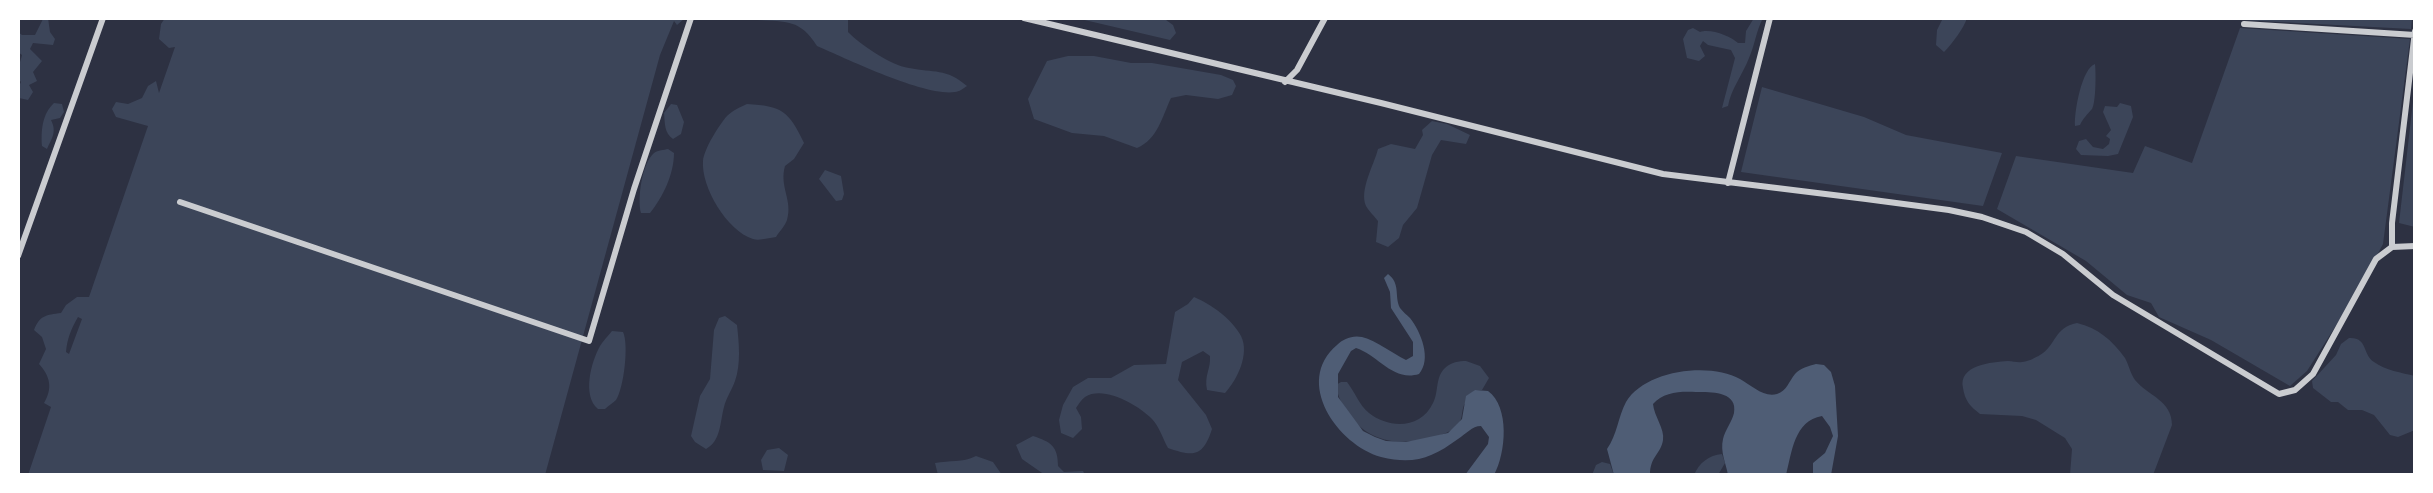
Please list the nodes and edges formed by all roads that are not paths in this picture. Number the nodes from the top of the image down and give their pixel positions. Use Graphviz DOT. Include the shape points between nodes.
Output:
graph roads {
  1 [pos="103,18"];
  2 [pos="692,18"];
  3 [pos="1024,18"];
  4 [pos="1325,18"];
  5 [pos="1770,18"];
  6 [pos="2244,24"];
  7 [pos="2415,34"];
  8 [pos="1285,82"];
  9 [pos="1728,183"];
  10 [pos="180,202"];
  11 [pos="2415,246"];
  12 [pos="2392,247"];
  13 [pos="18,256"];
  1 -- 13 [label="street"];
  2 -- 10 [label="street" via="634,189 589,341"];
  3 -- 8 [label="street"];
  4 -- 8 [label="street" via="1297,70"];
  5 -- 9 [label="street"];
  6 -- 7 [label="street"];
  7 -- 12 [label="street"];
  8 -- 9 [label="street" via="1663,174"];
  9 -- 12 [label="street" via="1949,210 2026,232 2063,254 2113,295 2279,394 2295,390 2313,374 2376,259"];
  11 -- 12 [label="street"];
}
